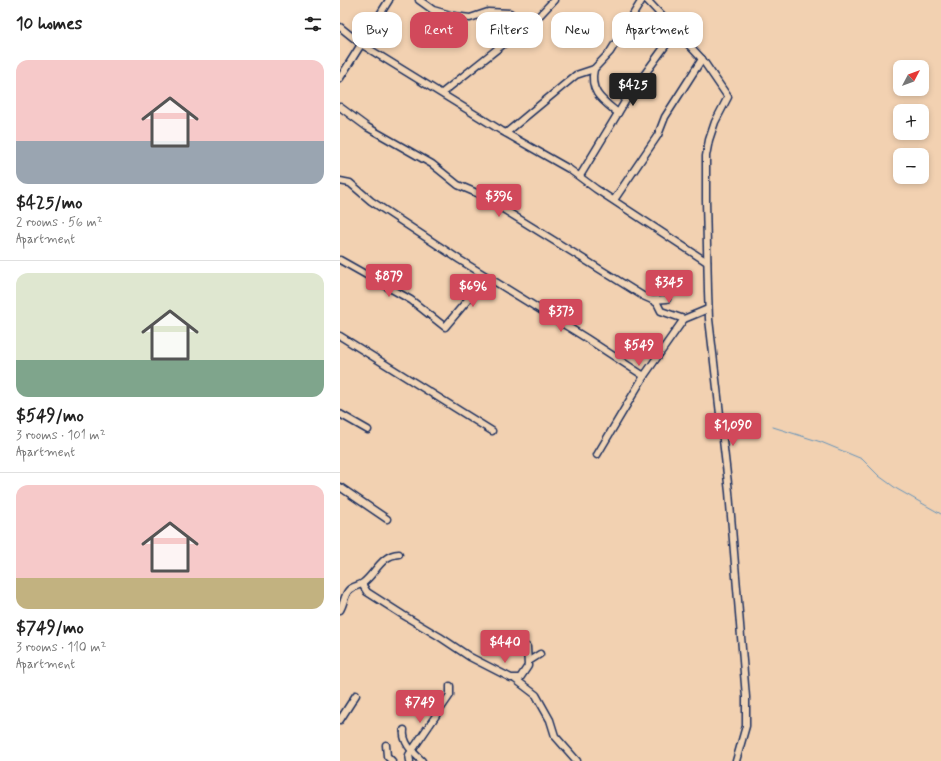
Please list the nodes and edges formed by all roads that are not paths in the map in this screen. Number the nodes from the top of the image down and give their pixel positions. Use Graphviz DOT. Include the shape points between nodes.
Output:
graph roads {
  1 [pos="389,0"];
  2 [pos="419,0"];
  3 [pos="554,0"];
  4 [pos="642,0"];
  5 [pos="647,0"];
  6 [pos="381,12"];
  7 [pos="543,12"];
  8 [pos="658,12"];
  9 [pos="476,16"];
  10 [pos="340,28"];
  11 [pos="352,37"];
  12 [pos="359,48"];
  13 [pos="368,48"];
  14 [pos="500,48"];
  15 [pos="664,48"];
  16 [pos="692,48"];
  17 [pos="702,59"];
  18 [pos="594,69"];
  19 [pos="340,78"];
  20 [pos="442,93"];
  21 [pos="340,108"];
  22 [pos="618,113"];
  23 [pos="506,133"];
  24 [pos="580,176"];
  25 [pos="340,181"];
  26 [pos="614,200"];
  27 [pos="340,260"];
  28 [pos="707,262"];
  29 [pos="487,277"];
  30 [pos="667,299"];
  31 [pos="652,300"];
  32 [pos="708,309"];
  33 [pos="684,319"];
  34 [pos="340,336"];
  35 [pos="644,376"];
  36 [pos="340,414"];
  37 [pos="368,430"];
  38 [pos="492,431"];
  39 [pos="597,455"];
  40 [pos="340,487"];
  41 [pos="387,519"];
  42 [pos="399,554"];
  43 [pos="362,584"];
  44 [pos="340,610"];
  45 [pos="527,647"];
  46 [pos="540,654"];
  47 [pos="529,660"];
  48 [pos="515,679"];
  49 [pos="450,686"];
  50 [pos="356,695"];
  51 [pos="340,720"];
  52 [pos="404,730"];
  53 [pos="386,745"];
  54 [pos="412,751"];
  55 [pos="392,761"];
  56 [pos="410,761"];
  57 [pos="422,761"];
  58 [pos="577,761"];
  59 [pos="736,761"];
  1 -- 6 [label="street"];
  2 -- 9 [label="street" via="433,10 454,16"];
  3 -- 7 [label="street"];
  4 -- 18 [label="street" via="610,52"];
  5 -- 8 [label="street"];
  10 -- 11 [label="street"];
  12 -- 19 [label="street"];
  13 -- 20 [label="street"];
  14 -- 20 [label="street"];
  15 -- 22 [label="street"];
  16 -- 17 [label="street"];
  17 -- 26 [label="street" via="665,118 658,135"];
  17 -- 28 [label="street" via="728,97 715,122 706,156"];
  18 -- 22 [label="street" via="594,90"];
  18 -- 23 [label="street" via="576,75"];
  20 -- 23 [label="street"];
  21 -- 31 [label="street" via="367,127 432,164 458,185 479,194 511,216"];
  22 -- 24 [label="street"];
  23 -- 24 [label="street"];
  24 -- 26 [label="street"];
  25 -- 29 [label="street" via="350,183 372,201"];
  26 -- 28 [label="street"];
  27 -- 29 [label="street" via="411,300 444,328"];
  28 -- 32 [label="street"];
  29 -- 35 [label="street"];
  30 -- 31 [label="street"];
  31 -- 33 [label="street" via="661,311"];
  32 -- 33 [label="street"];
  32 -- 59 [label="street" via="729,492 746,697 746,726"];
  33 -- 35 [label="street"];
  34 -- 38 [label="street"];
  35 -- 39 [label="street"];
  36 -- 37 [label="street"];
  40 -- 41 [label="street"];
  42 -- 43 [label="street" via="383,560"];
  43 -- 44 [label="street" via="348,591"];
  43 -- 48 [label="street" via="367,592 470,657"];
  45 -- 47 [label="street"];
  46 -- 47 [label="street"];
  47 -- 48 [label="street" via="523,675"];
  48 -- 58 [label="street" via="536,695 550,720 555,736"];
  49 -- 54 [label="street" via="450,695"];
  50 -- 51 [label="street"];
  52 -- 54 [label="street" via="404,740"];
  53 -- 55 [label="street" via="387,756"];
  54 -- 56 [label="street" via="409,755"];
  54 -- 57 [label="street"];
}
